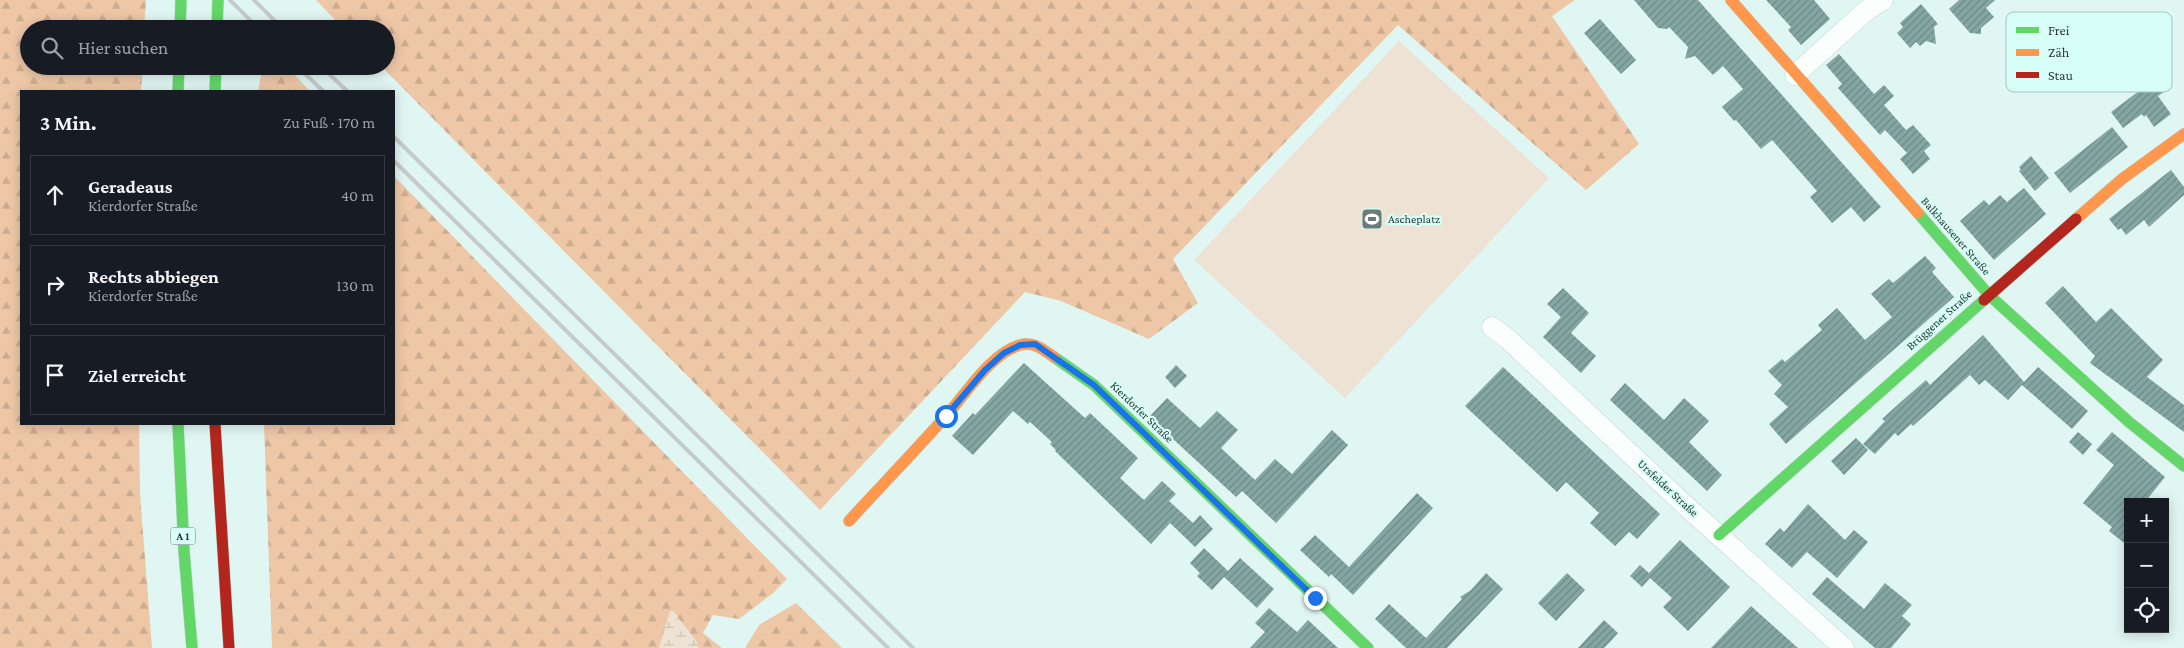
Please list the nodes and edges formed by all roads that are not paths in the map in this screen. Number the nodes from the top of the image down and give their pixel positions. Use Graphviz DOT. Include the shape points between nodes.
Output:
graph roads {
  1 [pos="181,0"];
  2 [pos="218,0"];
  3 [pos="1731,0"];
  4 [pos="1883,0"];
  5 [pos="180,20"];
  6 [pos="217,20"];
  7 [pos="179,75"];
  8 [pos="216,75"];
  9 [pos="1795,75"];
  10 [pos="178,90"];
  11 [pos="215,90"];
  12 [pos="2184,134"];
  13 [pos="1989,295"];
  14 [pos="1492,327"];
  15 [pos="178,425"];
  16 [pos="214,425"];
  17 [pos="2184,466"];
  18 [pos="849,521"];
  19 [pos="1719,535"];
  20 [pos="192,648"];
  21 [pos="229,648"];
  22 [pos="1368,648"];
  23 [pos="1844,648"];
  1 -- 5 [label="main road"];
  2 -- 6 [label="main road"];
  3 -- 9 [label="main road, Balkhausener Straße"];
  4 -- 9 [label="street" via="1867,10"];
  7 -- 10 [label="main road"];
  8 -- 11 [label="main road"];
  9 -- 13 [label="main road, Balkhausener Straße"];
  12 -- 13 [label="main road, Brüggener Straße" via="2122,180"];
  13 -- 17 [label="main road, Balkhausener Straße" via="2129,422"];
  13 -- 19 [label="main road, Brüggener Straße"];
  14 -- 19 [label="street, Ursfelder Straße"];
  15 -- 20 [label="main road, A 1"];
  16 -- 21 [label="main road"];
  18 -- 22 [label="main road, Kierdorfer Straße" via="985,370 1004,353 1020,345 1035,344 1094,385"];
  19 -- 23 [label="street, Ursfelder Straße"];
}
